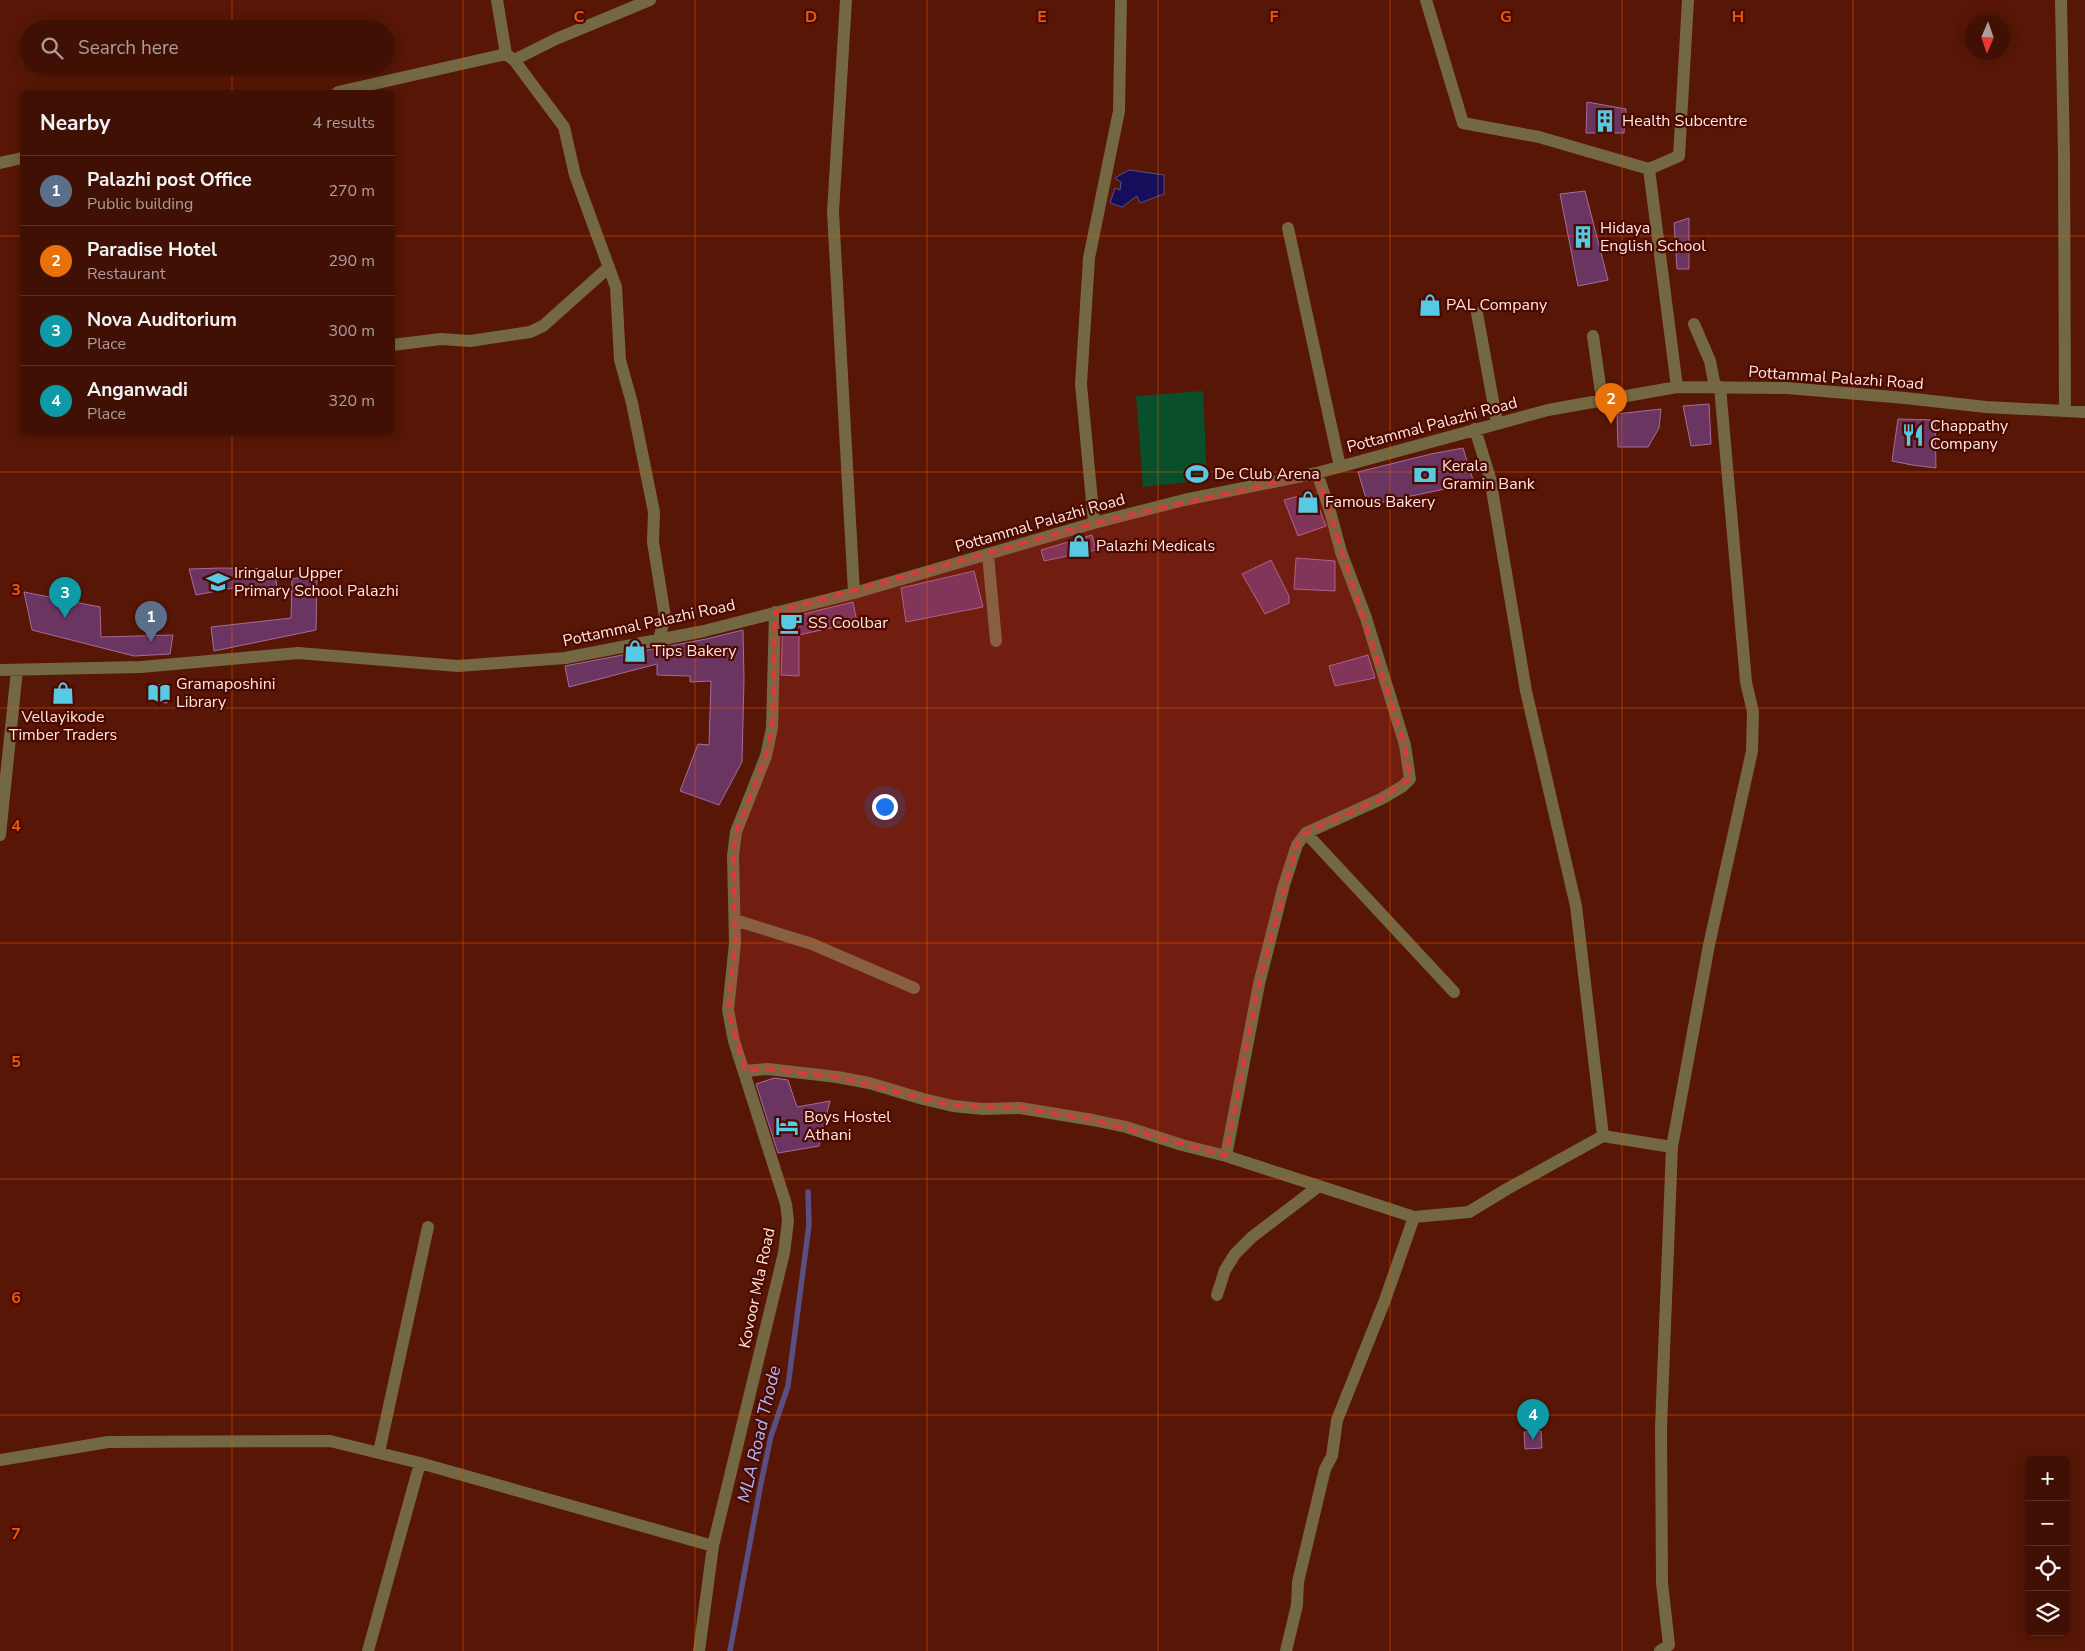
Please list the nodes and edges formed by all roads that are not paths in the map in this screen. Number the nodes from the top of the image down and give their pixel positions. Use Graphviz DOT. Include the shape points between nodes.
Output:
graph roads {
  1 [pos="497,0"];
  2 [pos="650,0"];
  3 [pos="846,0"];
  4 [pos="1121,0"];
  5 [pos="1426,0"];
  6 [pos="1688,0"];
  7 [pos="2061,0"];
  8 [pos="510,57"];
  9 [pos="348,90"];
  10 [pos="20,158"];
  11 [pos="0,163"];
  12 [pos="1649,169"];
  13 [pos="1288,228"];
  14 [pos="609,267"];
  15 [pos="1477,312"];
  16 [pos="1694,324"];
  17 [pos="1593,336"];
  18 [pos="395,345"];
  19 [pos="1677,387"];
  20 [pos="1718,387"];
  21 [pos="1602,400"];
  22 [pos="2065,411"];
  23 [pos="2085,412"];
  24 [pos="1497,424"];
  25 [pos="1475,429"];
  26 [pos="1340,466"];
  27 [pos="1316,473"];
  28 [pos="1094,523"];
  29 [pos="988,554"];
  30 [pos="854,593"];
  31 [pos="775,612"];
  32 [pos="659,639"];
  33 [pos="996,641"];
  34 [pos="0,670"];
  35 [pos="17,670"];
  36 [pos="1306,833"];
  37 [pos="0,835"];
  38 [pos="735,920"];
  39 [pos="914,988"];
  40 [pos="1454,992"];
  41 [pos="745,1071"];
  42 [pos="1603,1136"];
  43 [pos="1672,1146"];
  44 [pos="1226,1156"];
  45 [pos="1318,1186"];
  46 [pos="1414,1217"];
  47 [pos="428,1227"];
  48 [pos="1217,1295"];
  49 [pos="379,1452"];
  50 [pos="0,1460"];
  51 [pos="420,1462"];
  52 [pos="713,1546"];
  53 [pos="368,1651"];
  54 [pos="699,1651"];
  55 [pos="1286,1651"];
  56 [pos="1660,1651"];
  1 -- 8 [label="street"];
  2 -- 8 [label="street"];
  3 -- 30 [label="street" via="833,212"];
  4 -- 28 [label="street" via="1119,111 1089,258 1081,384"];
  5 -- 12 [label="street" via="1463,123 1539,137"];
  6 -- 12 [label="street" via="1679,156"];
  7 -- 22 [label="street"];
  8 -- 9 [label="street"];
  8 -- 14 [label="street" via="564,127 575,175"];
  10 -- 11 [label="street"];
  12 -- 19 [label="street"];
  13 -- 26 [label="street"];
  14 -- 18 [label="street" via="543,326 530,332 470,342 441,339"];
  14 -- 32 [label="street" via="616,287 620,360 654,512 653,542 664,617"];
  15 -- 24 [label="street"];
  16 -- 20 [label="street"];
  17 -- 21 [label="street"];
  19 -- 20 [label="street, Pottammal Palazhi Road"];
  19 -- 21 [label="street, Pottammal Palazhi Road"];
  20 -- 22 [label="street, Pottammal Palazhi Road" via="1787,388 1986,407"];
  20 -- 43 [label="street" via="1746,682 1753,712 1752,751 1709,945"];
  21 -- 24 [label="street, Pottammal Palazhi Road"];
  22 -- 23 [label="street, Pottammal Palazhi Road"];
  24 -- 25 [label="street, Pottammal Palazhi Road"];
  25 -- 26 [label="street, Pottammal Palazhi Road"];
  25 -- 42 [label="street" via="1490,478 1526,691 1576,906"];
  26 -- 27 [label="street, Pottammal Palazhi Road"];
  27 -- 28 [label="street, Pottammal Palazhi Road" via="1184,500"];
  27 -- 36 [label="street" via="1366,618 1405,745 1410,779 1381,799"];
  28 -- 29 [label="street, Pottammal Palazhi Road"];
  29 -- 30 [label="street, Pottammal Palazhi Road"];
  29 -- 33 [label="street"];
  30 -- 31 [label="street, Pottammal Palazhi Road"];
  31 -- 32 [label="street, Pottammal Palazhi Road"];
  31 -- 38 [label="street, Kovoor Mla Road" via="772,728 766,756 736,832 733,856"];
  32 -- 35 [label="street, Pottammal Palazhi Road" via="565,658 458,666 298,653 142,667"];
  34 -- 35 [label="street, Pottammal Palazhi Road"];
  35 -- 37 [label="street"];
  36 -- 40 [label="street"];
  36 -- 44 [label="street" via="1297,845 1259,984"];
  38 -- 39 [label="street" via="812,944"];
  38 -- 41 [label="street, Kovoor Mla Road" via="728,1010 734,1041"];
  41 -- 44 [label="street" via="768,1068 837,1077 953,1106 1020,1108 1093,1120"];
  41 -- 52 [label="street, Kovoor Mla Road" via="786,1204 788,1221 784,1253"];
  42 -- 43 [label="street"];
  42 -- 46 [label="street" via="1469,1212"];
  43 -- 56 [label="street" via="1661,1428 1662,1583 1669,1644"];
  44 -- 45 [label="street"];
  45 -- 46 [label="street"];
  45 -- 48 [label="street" via="1235,1254 1225,1270"];
  46 -- 55 [label="street" via="1337,1420 1332,1456 1325,1469 1298,1582 1297,1605"];
  47 -- 49 [label="street"];
  49 -- 50 [label="street" via="330,1441 108,1442"];
  49 -- 51 [label="street"];
  51 -- 52 [label="street"];
  51 -- 53 [label="street"];
  52 -- 54 [label="street, Kovoor Mla Road"];
}
